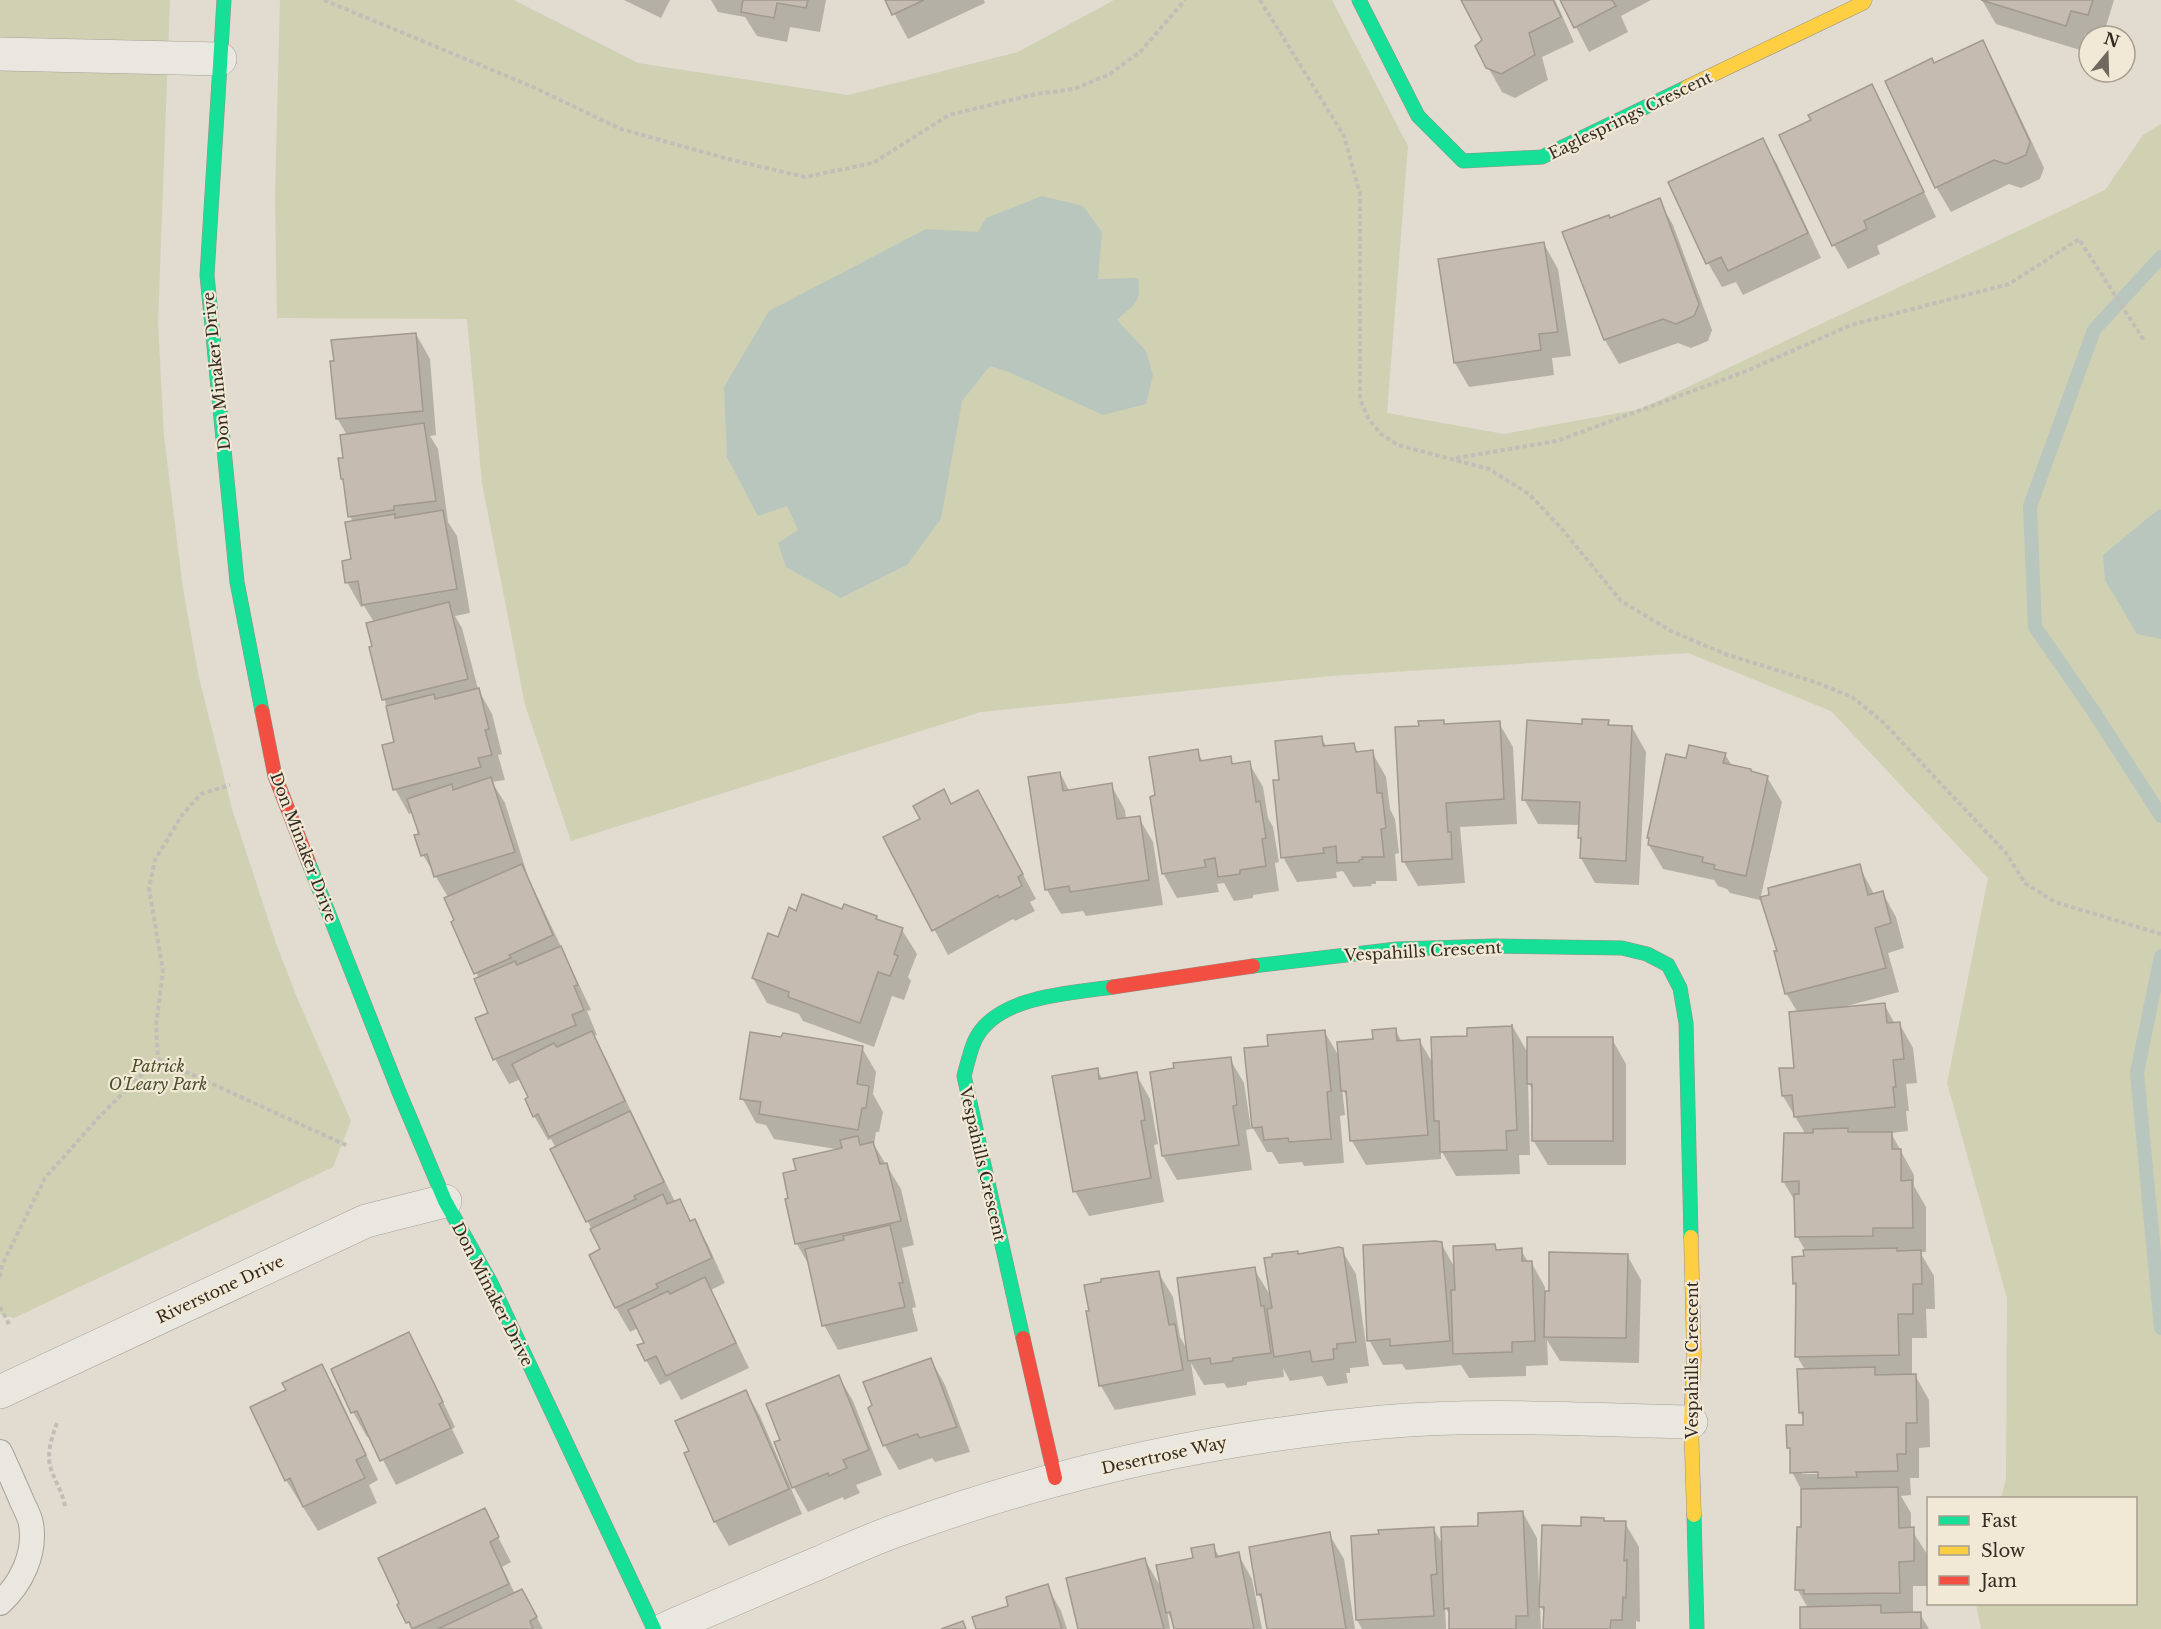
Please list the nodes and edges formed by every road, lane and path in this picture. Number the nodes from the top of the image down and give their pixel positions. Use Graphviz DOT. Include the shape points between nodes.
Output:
graph roads {
  1 [pos="224,0"];
  2 [pos="324,0"];
  3 [pos="1185,0"];
  4 [pos="1260,0"];
  5 [pos="1359,0"];
  6 [pos="1865,0"];
  7 [pos="0,54"];
  8 [pos="220,59"];
  9 [pos="2145,342"];
  10 [pos="1453,458"];
  11 [pos="230,785"];
  12 [pos="2161,934"];
  13 [pos="158,1059"];
  14 [pos="348,1146"];
  15 [pos="445,1201"];
  16 [pos="0,1277"];
  17 [pos="0,1308"];
  18 [pos="9,1324"];
  19 [pos="0,1392"];
  20 [pos="1691,1422"];
  21 [pos="0,1452"];
  22 [pos="1055,1478"];
  23 [pos="0,1603"];
  24 [pos="654,1629"];
  25 [pos="665,1629"];
  26 [pos="1697,1629"];
  1 -- 8 [label="street, Don Minaker Drive"];
  2 -- 3 [label="path" via="533,87 621,129 805,177 873,163 949,115 1074,89 1110,74 1141,51"];
  4 -- 10 [label="path" via="1344,136 1360,194 1359,378 1360,399 1368,418 1381,434 1398,445"];
  5 -- 6 [label="street, Eaglesprings Crescent" via="1418,116 1463,160 1542,157"];
  7 -- 8 [label="street"];
  8 -- 15 [label="street, Don Minaker Drive" via="207,275 237,582 275,776"];
  9 -- 10 [label="path" via="2079,239 2009,284 1851,325 1744,372 1557,441"];
  10 -- 12 [label="path" via="1489,469 1529,494 1621,601 1671,631 1725,654 1852,697 1884,723 2006,853 2025,883 2055,902"];
  11 -- 13 [label="path" via="201,794 182,815 155,860 149,888 163,971 156,1025"];
  13 -- 14 [label="path"];
  13 -- 16 [label="path" via="45,1178 2,1265"];
  15 -- 19 [label="street, Riverstone Drive" via="366,1221"];
  15 -- 24 [label="street, Don Minaker Drive" via="491,1283"];
  17 -- 18 [label="path"];
  20 -- 22 [label="street, Desertrose Way" via="1494,1417 1384,1422 1285,1432"];
  20 -- 22 [label="street, Vespahills Crescent" via="1694,1356 1686,1023 1680,988 1668,965 1647,954 1622,948 1397,949 1267,963 1043,997 997,1013 975,1039 963,1076"];
  20 -- 26 [label="street, Vespahills Crescent"];
  21 -- 23 [label="lane" via="31,1522 32,1537 20,1581"];
  22 -- 25 [label="street, Desertrose Way" via="892,1532"];
}
